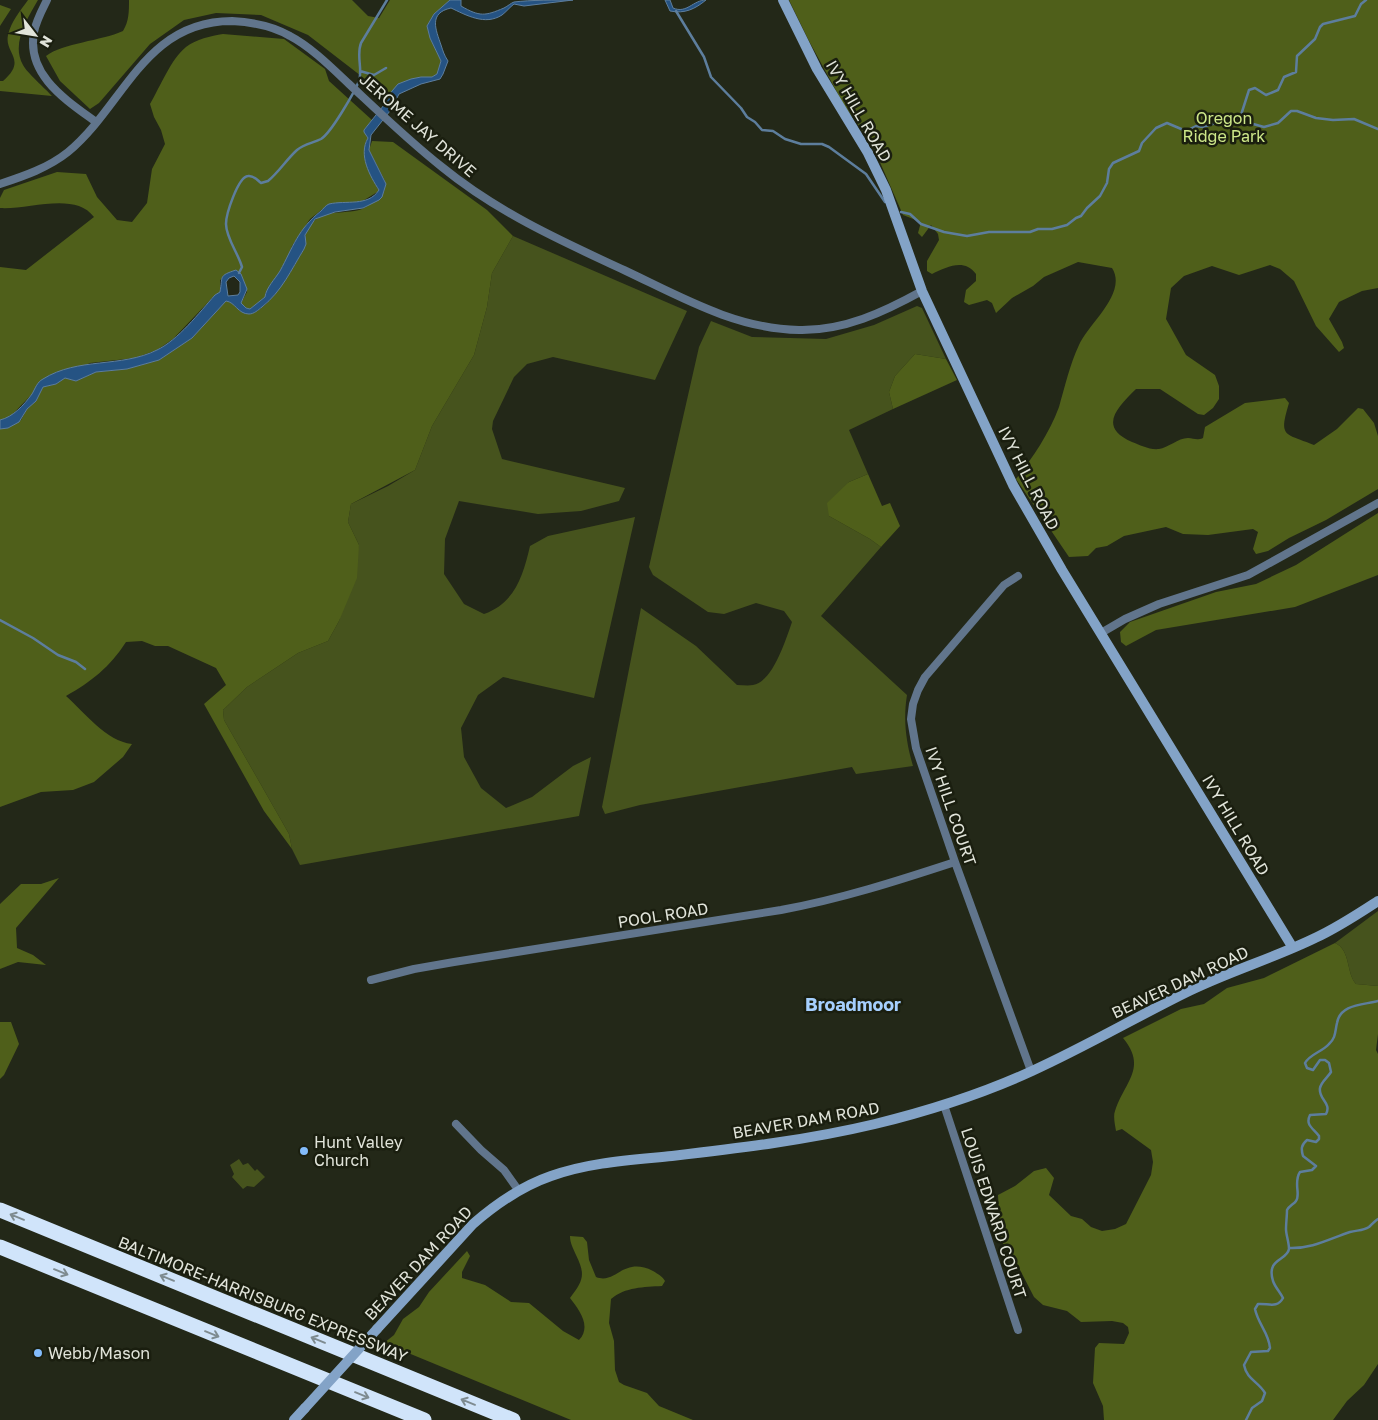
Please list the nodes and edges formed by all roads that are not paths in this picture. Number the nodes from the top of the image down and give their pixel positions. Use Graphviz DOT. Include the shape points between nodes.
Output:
graph roads {
  1 [pos="47,0"];
  2 [pos="783,0"];
  3 [pos="96,122"];
  4 [pos="0,184"];
  5 [pos="922,291"];
  6 [pos="1378,503"];
  7 [pos="1018,576"];
  8 [pos="1101,633"];
  9 [pos="955,862"];
  10 [pos="1378,901"];
  11 [pos="1293,948"];
  12 [pos="371,980"];
  13 [pos="1031,1071"];
  14 [pos="944,1105"];
  15 [pos="456,1124"];
  16 [pos="519,1191"];
  17 [pos="0,1210"];
  18 [pos="0,1247"];
  19 [pos="1018,1330"];
  20 [pos="294,1420"];
  21 [pos="424,1420"];
  22 [pos="513,1420"];
  1 -- 3 [label="street" via="34,30 32,44 38,69 53,88"];
  2 -- 5 [label="street, IVY HILL ROAD" via="817,69 868,153 886,190"];
  3 -- 4 [label="street, JEROME JAY DRIVE" via="70,151 52,164"];
  3 -- 5 [label="street, JEROME JAY DRIVE" via="139,67 165,43 180,34 216,22 254,24 288,35 302,44 442,168 490,202 521,221 731,318 777,329 826,328 870,317"];
  5 -- 8 [label="street, IVY HILL ROAD" via="1013,485"];
  6 -- 8 [label="street" via="1248,575 1158,604"];
  7 -- 9 [label="street, IVY HILL COURT" via="1004,585 925,676 913,704 911,719 916,748"];
  8 -- 11 [label="street, IVY HILL ROAD"];
  9 -- 12 [label="street, POOL ROAD" via="822,902 454,962"];
  9 -- 13 [label="street, IVY HILL COURT"];
  10 -- 11 [label="street, BEAVER DAM ROAD" via="1340,925"];
  11 -- 13 [label="street, BEAVER DAM ROAD" via="1191,990"];
  13 -- 14 [label="street, BEAVER DAM ROAD"];
  14 -- 16 [label="street, BEAVER DAM ROAD" via="874,1124 785,1142 572,1170 552,1175"];
  14 -- 19 [label="street, LOUIS EDWARD COURT"];
  15 -- 16 [label="street" via="504,1170"];
  16 -- 20 [label="street, BEAVER DAM ROAD, bridge" via="473,1224"];
  22 -- 17 [label="highway, BALTIMORE-HARRISBURG EXPRESSWAY, one-way"];
  18 -- 21 [label="highway, one-way"];
}
